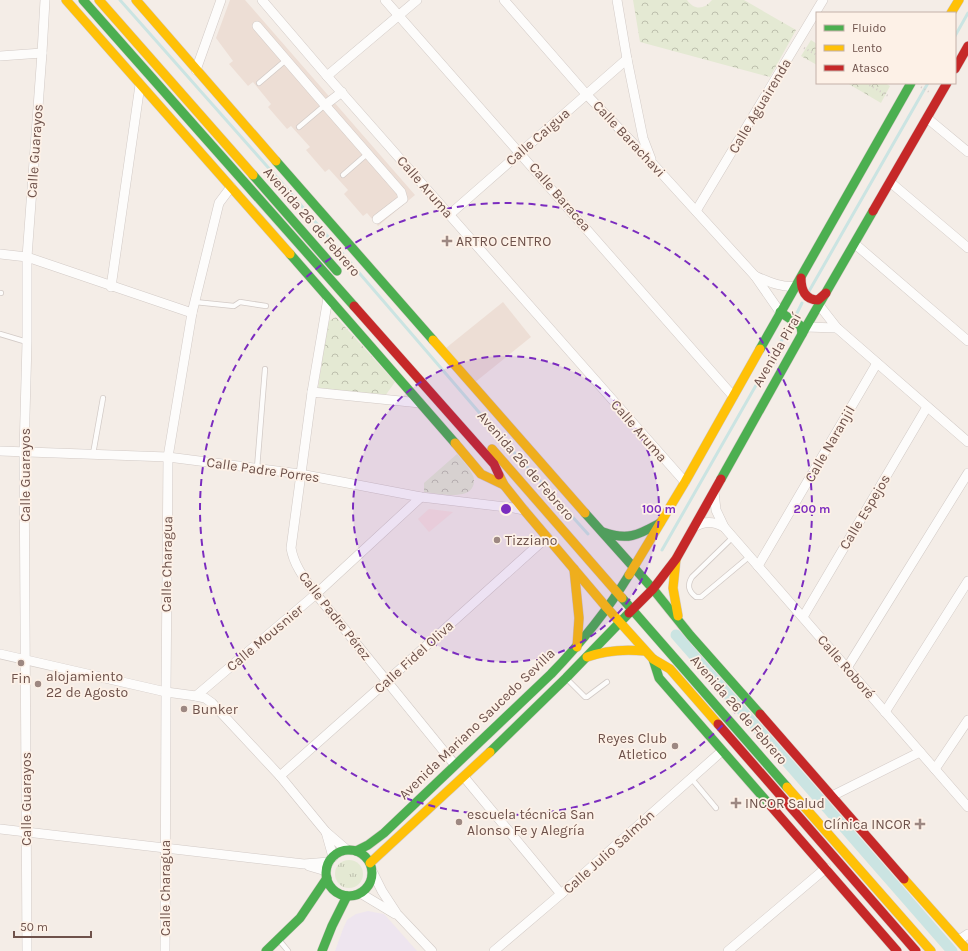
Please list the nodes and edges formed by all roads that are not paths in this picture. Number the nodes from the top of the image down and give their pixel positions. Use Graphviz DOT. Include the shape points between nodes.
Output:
graph roads {
  1 [pos="45,0"];
  2 [pos="66,0"];
  3 [pos="83,0"];
  4 [pos="99,0"];
  5 [pos="221,0"];
  6 [pos="262,0"];
  7 [pos="385,0"];
  8 [pos="416,0"];
  9 [pos="504,0"];
  10 [pos="617,0"];
  11 [pos="823,0"];
  12 [pos="959,0"];
  13 [pos="138,1"];
  14 [pos="816,12"];
  15 [pos="816,12"];
  16 [pos="952,12"];
  17 [pos="399,15"];
  18 [pos="257,26"];
  19 [pos="968,46"];
  20 [pos="42,52"];
  21 [pos="0,56"];
  22 [pos="627,59"];
  23 [pos="286,60"];
  24 [pos="956,67"];
  25 [pos="196,70"];
  26 [pos="327,76"];
  27 [pos="259,83"];
  28 [pos="915,84"];
  29 [pos="946,84"];
  30 [pos="140,85"];
  31 [pos="342,92"];
  32 [pos="586,94"];
  33 [pos="166,95"];
  34 [pos="325,105"];
  35 [pos="927,118"];
  36 [pos="299,126"];
  37 [pos="182,132"];
  38 [pos="520,152"];
  39 [pos="968,152"];
  40 [pos="367,154"];
  41 [pos="653,164"];
  42 [pos="343,175"];
  43 [pos="890,182"];
  44 [pos="231,187"];
  45 [pos="696,211"];
  46 [pos="449,214"];
  47 [pos="377,219"];
  48 [pos="855,244"];
  49 [pos="968,248"];
  50 [pos="0,254"];
  51 [pos="27,257"];
  52 [pos="755,276"];
  53 [pos="345,281"];
  54 [pos="799,282"];
  55 [pos="111,287"];
  56 [pos="826,293"];
  57 [pos="328,298"];
  58 [pos="195,302"];
  59 [pos="819,305"];
  60 [pos="266,306"];
  61 [pos="780,312"];
  62 [pos="192,313"];
  63 [pos="772,326"];
  64 [pos="837,328"];
  65 [pos="804,331"];
  66 [pos="0,334"];
  67 [pos="968,341"];
  68 [pos="27,342"];
  69 [pos="390,347"];
  70 [pos="877,363"];
  71 [pos="265,369"];
  72 [pos="423,370"];
  73 [pos="406,385"];
  74 [pos="312,392"];
  75 [pos="733,396"];
  76 [pos="103,398"];
  77 [pos="422,403"];
  78 [pos="927,408"];
  79 [pos="968,442"];
  80 [pos="0,451"];
  81 [pos="24,452"];
  82 [pos="93,454"];
  83 [pos="168,457"];
  84 [pos="258,468"];
  85 [pos="968,473"];
  86 [pos="300,474"];
  87 [pos="685,482"];
  88 [pos="504,485"];
  89 [pos="714,491"];
  90 [pos="421,497"];
  91 [pos="524,510"];
  92 [pos="660,523"];
  93 [pos="724,527"];
  94 [pos="693,528"];
  95 [pos="602,532"];
  96 [pos="547,537"];
  97 [pos="733,537"];
  98 [pos="750,556"];
  99 [pos="676,559"];
  100 [pos="758,566"];
  101 [pos="634,567"];
  102 [pos="574,569"];
  103 [pos="968,581"];
  104 [pos="653,588"];
  105 [pos="618,593"];
  106 [pos="316,594"];
  107 [pos="607,608"];
  108 [pos="633,609"];
  109 [pos="802,617"];
  110 [pos="679,621"];
  111 [pos="620,623"];
  112 [pos="577,647"];
  113 [pos="646,651"];
  114 [pos="0,654"];
  115 [pos="587,657"];
  116 [pos="653,659"];
  117 [pos="26,660"];
  118 [pos="847,668"];
  119 [pos="566,678"];
  120 [pos="388,681"];
  121 [pos="607,682"];
  122 [pos="166,692"];
  123 [pos="196,696"];
  124 [pos="885,712"];
  125 [pos="968,720"];
  126 [pos="722,751"];
  127 [pos="920,752"];
  128 [pos="455,765"];
  129 [pos="935,769"];
  130 [pos="280,776"];
  131 [pos="464,777"];
  132 [pos="691,778"];
  133 [pos="832,796"];
  134 [pos="968,807"];
  135 [pos="716,808"];
  136 [pos="0,829"];
  137 [pos="27,832"];
  138 [pos="326,832"];
  139 [pos="165,849"];
  140 [pos="351,850"];
  141 [pos="329,867"];
  142 [pos="371,867"];
  143 [pos="826,868"];
  144 [pos="360,893"];
  145 [pos="561,894"];
  146 [pos="347,896"];
  147 [pos="396,914"];
  148 [pos="968,934"];
  149 [pos="278,940"];
  150 [pos="959,940"];
  151 [pos="27,951"];
  152 [pos="165,951"];
  153 [pos="266,951"];
  154 [pos="288,951"];
  155 [pos="322,951"];
  156 [pos="432,951"];
  157 [pos="494,951"];
  158 [pos="728,951"];
  159 [pos="898,951"];
  160 [pos="916,951"];
  161 [pos="931,951"];
  162 [pos="968,951"];
  1 -- 20 [label="street, Calle Guarayos"];
  2 -- 30 [label="main road, Avenida 26 de Febrero"];
  3 -- 33 [label="main road, Avenida 26 de Febrero"];
  4 -- 53 [label="main road, Avenida 26 de Febrero"];
  5 -- 25 [label="street"];
  6 -- 26 [label="street, Calle Aruma"];
  7 -- 17 [label="street, Calle Baracea"];
  8 -- 17 [label="street"];
  9 -- 32 [label="street, Calle Barachavi"];
  10 -- 22 [label="street"];
  11 -- 14 [label="street, Calle Aguairenda"];
  12 -- 16 [label="main road"];
  13 -- 25 [label="main road, Avenida 26 de Febrero"];
  15 -- 45 [label="street, Calle Aguairenda"];
  17 -- 26 [label="street"];
  17 -- 38 [label="street, Calle Baracea"];
  18 -- 23 [label="street"];
  19 -- 24 [label="main road"];
  20 -- 21 [label="street"];
  20 -- 51 [label="street, Calle Guarayos"];
  22 -- 32 [label="street, Calle Caigua"];
  22 -- 41 [label="street" via="643,138"];
  23 -- 27 [label="lane"];
  23 -- 34 [label="street"];
  25 -- 95 [label="main road, Avenida 26 de Febrero"];
  26 -- 31 [label="street, Calle Aruma"];
  28 -- 54 [label="main road, Avenida Piraí" via="900,102"];
  29 -- 35 [label="main road, Avenida Piraí"];
  30 -- 37 [label="main road, Avenida 26 de Febrero"];
  30 -- 55 [label="street"];
  31 -- 34 [label="street"];
  31 -- 46 [label="street, Calle Aruma"];
  32 -- 38 [label="street, Calle Caigua"];
  32 -- 41 [label="street, Calle Barachavi"];
  33 -- 37 [label="main road"];
  33 -- 69 [label="main road, Avenida 26 de Febrero"];
  34 -- 36 [label="lane"];
  34 -- 40 [label="street"];
  35 -- 39 [label="street"];
  35 -- 43 [label="main road, Avenida Piraí"];
  37 -- 44 [label="main road, Avenida 26 de Febrero"];
  38 -- 46 [label="street, Calle Caigua"];
  38 -- 75 [label="street, Calle Baracea"];
  40 -- 42 [label="lane"];
  40 -- 47 [label="street" via="403,196 403,199"];
  41 -- 45 [label="street, Calle Barachavi"];
  43 -- 48 [label="main road, Avenida Piraí"];
  43 -- 49 [label="street"];
  44 -- 57 [label="main road, Avenida 26 de Febrero"];
  44 -- 58 [label="street, Calle Charagua" via="219,203"];
  45 -- 52 [label="street, Calle Barachavi"];
  46 -- 87 [label="street, Calle Aruma"];
  48 -- 56 [label="main road, Avenida Piraí"];
  48 -- 67 [label="street"];
  50 -- 51 [label="street"];
  51 -- 55 [label="street"];
  51 -- 68 [label="street, Calle Guarayos"];
  52 -- 54 [label="street, Calle Barachavi" via="790,287"];
  52 -- 61 [label="street, Calle Barachavi"];
  52 -- 63 [label="street, Calle Barachavi" via="772,311"];
  54 -- 56 [label="main road" via="802,291 811,300 818,300"];
  54 -- 61 [label="main road, Avenida Piraí"];
  55 -- 62 [label="street"];
  56 -- 59 [label="main road, Avenida Piraí"];
  57 -- 73 [label="main road, Avenida 26 de Febrero"];
  57 -- 74 [label="street, Calle Padre Pérez"];
  58 -- 60 [label="lane" via="234,306 240,302"];
  58 -- 62 [label="street, Calle Charagua"];
  59 -- 64 [label="street"];
  59 -- 65 [label="main road, Avenida Piraí"];
  61 -- 63 [label="main road, Avenida Piraí"];
  61 -- 65 [label="main road" via="801,326"];
  62 -- 83 [label="street, Calle Charagua"];
  63 -- 75 [label="main road, Avenida Piraí"];
  64 -- 65 [label="street"];
  64 -- 70 [label="street"];
  65 -- 89 [label="main road, Avenida Piraí"];
  66 -- 68 [label="lane"];
  68 -- 81 [label="street, Calle Guarayos"];
  69 -- 73 [label="main road"];
  69 -- 88 [label="main road, Avenida 26 de Febrero" via="494,464"];
  70 -- 78 [label="street"];
  70 -- 100 [label="street, Calle Naranjil"];
  71 -- 84 [label="lane"];
  72 -- 105 [label="main road, Avenida 26 de Febrero"];
  73 -- 77 [label="main road, Avenida 26 de Febrero"];
  74 -- 77 [label="street"];
  74 -- 86 [label="street, Calle Padre Pérez"];
  75 -- 87 [label="main road, Avenida Piraí"];
  76 -- 82 [label="lane"];
  77 -- 88 [label="main road, Avenida 26 de Febrero" via="481,474"];
  78 -- 79 [label="street"];
  78 -- 109 [label="street, Calle Espejos"];
  80 -- 81 [label="street, Calle Padre Porres"];
  81 -- 82 [label="street, Calle Padre Porres"];
  81 -- 117 [label="street, Calle Guarayos"];
  82 -- 83 [label="street, Calle Padre Porres"];
  83 -- 84 [label="street, Calle Padre Porres"];
  83 -- 122 [label="street, Calle Charagua"];
  84 -- 86 [label="street, Calle Padre Porres"];
  85 -- 118 [label="street"];
  86 -- 90 [label="street, Calle Padre Porres"];
  86 -- 106 [label="street, Calle Padre Pérez" via="291,548 300,573"];
  87 -- 92 [label="main road, Avenida Piraí"];
  88 -- 91 [label="main road, Avenida 26 de Febrero"];
  89 -- 93 [label="street, Calle Roboré" via="716,510"];
  89 -- 94 [label="main road, Avenida Piraí"];
  90 -- 91 [label="street, Calle Padre Porres"];
  90 -- 106 [label="street, Calle Mousnier"];
  91 -- 96 [label="main road, Avenida 26 de Febrero"];
  92 -- 95 [label="main road" via="629,536 615,536"];
  92 -- 101 [label="main road, Avenida Piraí"];
  93 -- 94 [label="street" via="709,522 700,523"];
  93 -- 97 [label="street, Calle Roboré"];
  94 -- 99 [label="main road, Avenida Piraí"];
  95 -- 101 [label="main road, Avenida 26 de Febrero"];
  96 -- 102 [label="main road, Avenida 26 de Febrero"];
  96 -- 120 [label="street, Calle Fidel Oliva"];
  97 -- 98 [label="street, Calle Roboré"];
  97 -- 98 [label="lane" via="692,577 689,589 692,594 701,597"];
  98 -- 100 [label="street, Calle Roboré"];
  99 -- 104 [label="main road, Avenida Piraí"];
  99 -- 110 [label="main road" via="672,578 673,598"];
  100 -- 109 [label="street, Calle Roboré"];
  101 -- 104 [label="main road, Avenida 26 de Febrero"];
  101 -- 105 [label="main road, Avenida Piraí"];
  102 -- 107 [label="main road, Avenida 26 de Febrero"];
  102 -- 112 [label="main road" via="579,618"];
  103 -- 124 [label="street"];
  104 -- 108 [label="main road, Avenida Piraí"];
  104 -- 110 [label="main road, Avenida 26 de Febrero"];
  105 -- 107 [label="main road, Avenida Piraí"];
  105 -- 108 [label="main road, Avenida 26 de Febrero"];
  106 -- 120 [label="street, Calle Padre Pérez"];
  106 -- 123 [label="street, Calle Mousnier"];
  107 -- 111 [label="main road, Avenida 26 de Febrero"];
  107 -- 112 [label="main road, Avenida Mariano Saucedo Sevilla"];
  108 -- 111 [label="main road, Avenida Piraí"];
  108 -- 161 [label="main road, Avenida 26 de Febrero"];
  109 -- 118 [label="street, Calle Roboré"];
  110 -- 133 [label="main road, Avenida 26 de Febrero"];
  111 -- 113 [label="main road, Avenida 26 de Febrero"];
  111 -- 115 [label="main road, Avenida Mariano Saucedo Sevilla"];
  112 -- 128 [label="main road, Avenida Mariano Saucedo Sevilla"];
  113 -- 115 [label="main road" via="616,649"];
  113 -- 116 [label="main road, Avenida 26 de Febrero"];
  114 -- 117 [label="street"];
  115 -- 119 [label="main road, Avenida Mariano Saucedo Sevilla"];
  116 -- 126 [label="main road, Avenida 26 de Febrero" via="659,678"];
  116 -- 160 [label="main road, Avenida 26 de Febrero" via="670,669"];
  117 -- 122 [label="street"];
  117 -- 137 [label="street, Calle Guarayos"];
  118 -- 124 [label="street, Calle Roboré"];
  119 -- 121 [label="lane" via="585,697"];
  119 -- 131 [label="main road, Avenida Mariano Saucedo Sevilla"];
  120 -- 128 [label="street, Calle Padre Pérez"];
  120 -- 130 [label="street, Calle Fidel Oliva"];
  122 -- 123 [label="street"];
  122 -- 139 [label="street, Calle Charagua"];
  123 -- 130 [label="street" via="212,703"];
  124 -- 127 [label="street, Calle Roboré"];
  125 -- 129 [label="street"];
  126 -- 132 [label="street, Calle Julio Salmón"];
  126 -- 143 [label="main road, Avenida 26 de Febrero"];
  127 -- 129 [label="street, Calle Roboré"];
  127 -- 133 [label="street"];
  128 -- 140 [label="main road, Avenida Mariano Saucedo Sevilla" via="384,833 368,844"];
  129 -- 134 [label="street, Calle Roboré"];
  130 -- 138 [label="street"];
  131 -- 142 [label="main road, Avenida Mariano Saucedo Sevilla"];
  131 -- 145 [label="street"];
  132 -- 135 [label="lane"];
  132 -- 145 [label="street, Calle Julio Salmón"];
  133 -- 150 [label="main road, Avenida 26 de Febrero"];
  136 -- 137 [label="street"];
  137 -- 139 [label="street"];
  137 -- 151 [label="street, Calle Guarayos"];
  138 -- 140 [label="street"];
  138 -- 141 [label="street"];
  139 -- 141 [label="street"];
  139 -- 152 [label="street, Calle Charagua"];
  140 -- 141 [label="main road" via="338,853"];
  140 -- 142 [label="main road" via="363,854"];
  141 -- 146 [label="main road" via="330,886"];
  141 -- 149 [label="main road" via="300,918"];
  142 -- 144 [label="main road" via="370,884"];
  142 -- 147 [label="street"];
  143 -- 158 [label="street"];
  143 -- 159 [label="main road, Avenida 26 de Febrero"];
  144 -- 146 [label="main road"];
  144 -- 147 [label="street"];
  145 -- 157 [label="street, Calle Julio Salmón"];
  146 -- 155 [label="main road"];
  147 -- 156 [label="street"];
  148 -- 150 [label="street"];
  149 -- 153 [label="main road"];
  149 -- 154 [label="lane"];
  150 -- 162 [label="main road, Avenida 26 de Febrero"];
}
